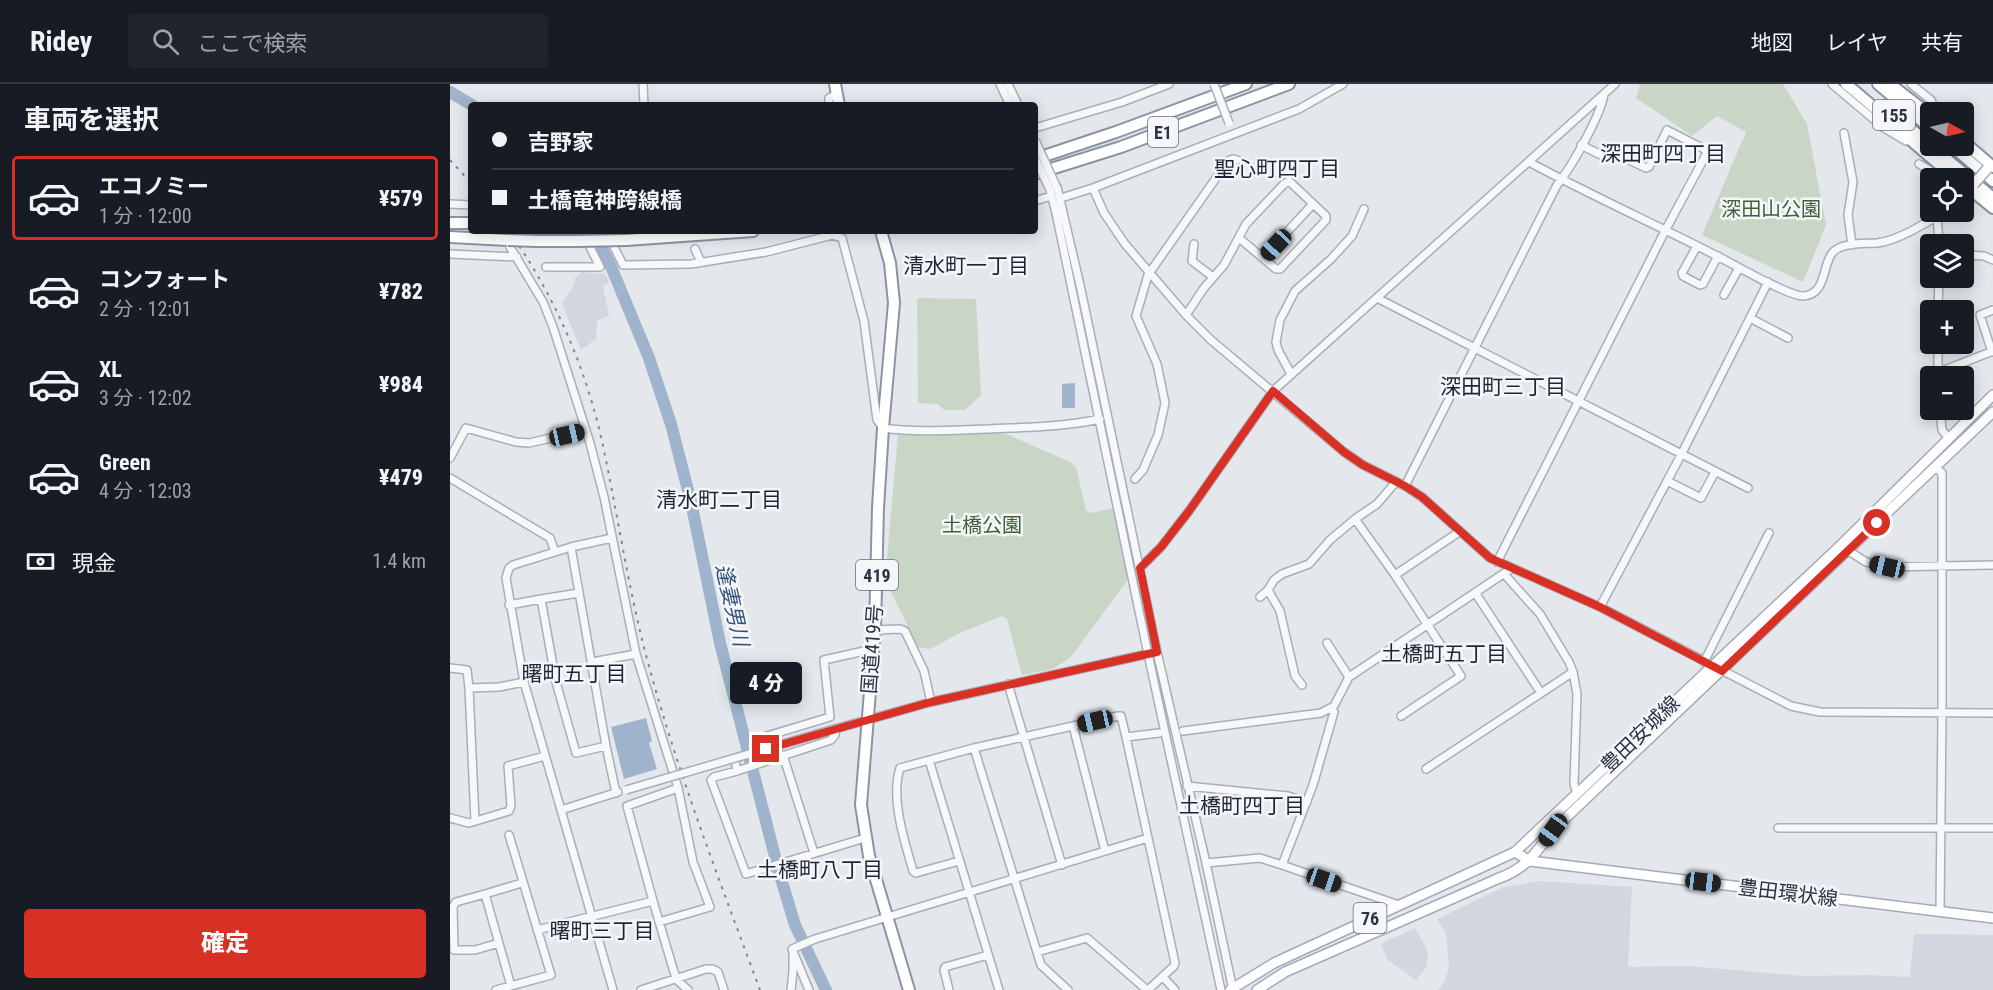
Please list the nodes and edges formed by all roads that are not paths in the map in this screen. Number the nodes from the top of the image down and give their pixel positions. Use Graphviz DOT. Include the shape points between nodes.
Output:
graph roads {
  1 [pos="643,84"];
  2 [pos="1000,84"];
  3 [pos="1008,84"];
  4 [pos="1169,84"];
  5 [pos="1214,84"];
  6 [pos="1246,84"];
  7 [pos="1289,84"];
  8 [pos="1344,84"];
  9 [pos="1615,84"];
  10 [pos="1832,84"];
  11 [pos="1846,84"];
  12 [pos="1856,84"];
  13 [pos="1878,84"];
  14 [pos="1890,84"];
  15 [pos="1911,84"];
  16 [pos="1604,94"];
  17 [pos="644,102"];
  18 [pos="1009,102"];
  19 [pos="1017,102"];
  20 [pos="1931,102"];
  21 [pos="1920,107"];
  22 [pos="1920,120"];
  23 [pos="1038,127"];
  24 [pos="1844,133"];
  25 [pos="1233,135"];
  26 [pos="1920,136"];
  27 [pos="1581,146"];
  28 [pos="1916,147"];
  29 [pos="1038,148"];
  30 [pos="1974,151"];
  31 [pos="1944,156"];
  32 [pos="1964,156"];
  33 [pos="1038,157"];
  34 [pos="1237,160"];
  35 [pos="1528,162"];
  36 [pos="1038,163"];
  37 [pos="1919,164"];
  38 [pos="1991,166"];
  39 [pos="1926,168"];
  40 [pos="1943,168"];
  41 [pos="1038,173"];
  42 [pos="1561,180"];
  43 [pos="1993,181"];
  44 [pos="1974,182"];
  45 [pos="1093,188"];
  46 [pos="1054,190"];
  47 [pos="1974,193"];
  48 [pos="1061,198"];
  49 [pos="1993,198"];
  50 [pos="1038,199"];
  51 [pos="450,204"];
  52 [pos="1313,204"];
  53 [pos="468,205"];
  54 [pos="1993,208"];
  55 [pos="1364,209"];
  56 [pos="450,222"];
  57 [pos="1923,222"];
  58 [pos="468,224"];
  59 [pos="1665,231"];
  60 [pos="608,234"];
  61 [pos="711,234"];
  62 [pos="884,234"];
  63 [pos="580,236"];
  64 [pos="450,237"];
  65 [pos="1239,238"];
  66 [pos="509,244"];
  67 [pos="1194,244"];
  68 [pos="1852,245"];
  69 [pos="1697,246"];
  70 [pos="695,249"];
  71 [pos="450,254"];
  72 [pos="1718,256"];
  73 [pos="1974,256"];
  74 [pos="517,257"];
  75 [pos="1263,258"];
  76 [pos="1993,260"];
  77 [pos="700,262"];
  78 [pos="546,267"];
  79 [pos="1739,268"];
  80 [pos="1151,272"];
  81 [pos="1213,277"];
  82 [pos="1768,282"];
  83 [pos="1724,295"];
  84 [pos="1377,298"];
  85 [pos="1993,310"];
  86 [pos="1186,315"];
  87 [pos="1750,318"];
  88 [pos="1788,338"];
  89 [pos="1474,347"];
  90 [pos="1992,351"];
  91 [pos="1958,366"];
  92 [pos="1291,374"];
  93 [pos="1273,391"];
  94 [pos="1993,395"];
  95 [pos="1578,402"];
  96 [pos="1993,412"];
  97 [pos="1100,419"];
  98 [pos="1940,420"];
  99 [pos="883,428"];
  100 [pos="586,430"];
  101 [pos="1948,437"];
  102 [pos="1681,455"];
  103 [pos="450,458"];
  104 [pos="1935,467"];
  105 [pos="1715,472"];
  106 [pos="450,478"];
  107 [pos="1135,479"];
  108 [pos="1667,481"];
  109 [pos="1395,483"];
  110 [pos="1405,486"];
  111 [pos="1748,488"];
  112 [pos="1355,519"];
  113 [pos="1459,532"];
  114 [pos="1769,533"];
  115 [pos="612,538"];
  116 [pos="571,547"];
  117 [pos="1844,548"];
  118 [pos="555,552"];
  119 [pos="1497,562"];
  120 [pos="1993,565"];
  121 [pos="1941,566"];
  122 [pos="1140,568"];
  123 [pos="1512,568"];
  124 [pos="1505,574"];
  125 [pos="1395,575"];
  126 [pos="1268,590"];
  127 [pos="579,593"];
  128 [pos="1476,594"];
  129 [pos="1260,597"];
  130 [pos="541,599"];
  131 [pos="509,605"];
  132 [pos="1600,607"];
  133 [pos="1427,625"];
  134 [pos="874,630"];
  135 [pos="1326,643"];
  136 [pos="873,649"];
  137 [pos="1157,652"];
  138 [pos="636,654"];
  139 [pos="1148,654"];
  140 [pos="592,663"];
  141 [pos="1708,664"];
  142 [pos="450,668"];
  143 [pos="1722,671"];
  144 [pos="1573,672"];
  145 [pos="1349,677"];
  146 [pos="524,682"];
  147 [pos="1008,684"];
  148 [pos="1302,685"];
  149 [pos="469,688"];
  150 [pos="1541,693"];
  151 [pos="931,702"];
  152 [pos="1330,709"];
  153 [pos="1942,712"];
  154 [pos="1993,713"];
  155 [pos="1401,716"];
  156 [pos="867,720"];
  157 [pos="1073,726"];
  158 [pos="836,729"];
  159 [pos="1183,730"];
  160 [pos="1159,733"];
  161 [pos="1022,737"];
  162 [pos="1126,737"];
  163 [pos="754,740"];
  164 [pos="606,746"];
  165 [pos="974,748"];
  166 [pos="783,755"];
  167 [pos="545,756"];
  168 [pos="929,760"];
  169 [pos="735,761"];
  170 [pos="1426,769"];
  171 [pos="738,770"];
  172 [pos="1187,786"];
  173 [pos="678,788"];
  174 [pos="616,793"];
  175 [pos="1577,794"];
  176 [pos="1307,802"];
  177 [pos="561,810"];
  178 [pos="450,818"];
  179 [pos="475,821"];
  180 [pos="1942,827"];
  181 [pos="1778,828"];
  182 [pos="1993,828"];
  183 [pos="508,835"];
  184 [pos="865,838"];
  185 [pos="1148,838"];
  186 [pos="1105,851"];
  187 [pos="1515,852"];
  188 [pos="814,853"];
  189 [pos="959,861"];
  190 [pos="1530,861"];
  191 [pos="1206,863"];
  192 [pos="1062,865"];
  193 [pos="1282,865"];
  194 [pos="1015,879"];
  195 [pos="522,883"];
  196 [pos="970,893"];
  197 [pos="485,894"];
  198 [pos="652,901"];
  199 [pos="1399,905"];
  200 [pos="1940,912"];
  201 [pos="591,917"];
  202 [pos="887,918"];
  203 [pos="1993,918"];
  204 [pos="659,922"];
  205 [pos="537,930"];
  206 [pos="499,944"];
  207 [pos="795,947"];
  208 [pos="1037,952"];
  209 [pos="988,955"];
  210 [pos="694,974"];
  211 [pos="1163,977"];
  212 [pos="677,980"];
  213 [pos="511,986"];
  214 [pos="687,988"];
  215 [pos="1232,989"];
  216 [pos="496,990"];
  217 [pos="613,990"];
  218 [pos="641,990"];
  219 [pos="724,990"];
  220 [pos="791,990"];
  221 [pos="809,990"];
  222 [pos="909,990"];
  223 [pos="949,990"];
  224 [pos="999,990"];
  225 [pos="1068,990"];
  226 [pos="1148,990"];
  227 [pos="1175,990"];
  228 [pos="1221,990"];
  229 [pos="1257,990"];
  1 -- 17 [label="street"];
  2 -- 18 [label="street"];
  3 -- 19 [label="street"];
  4 -- 23 [label="street"];
  5 -- 25 [label="street, bridge"];
  6 -- 33 [label="highway, E1"];
  7 -- 41 [label="highway, E1" via="1121,147"];
  8 -- 25 [label="street" via="1299,109"];
  9 -- 16 [label="street"];
  10 -- 28 [label="street" via="1884,128"];
  11 -- 28 [label="highway, 155" via="1894,123"];
  12 -- 26 [label="highway, 155"];
  13 -- 22 [label="highway, 155"];
  14 -- 21 [label="highway, 155"];
  15 -- 20 [label="street"];
  16 -- 27 [label="street"];
  16 -- 35 [label="street"];
  24 -- 68 [label="street" via="1852,182 1848,215"];
  25 -- 45 [label="street"];
  27 -- 42 [label="street"];
  27 -- 59 [label="street" via="1601,155 1621,156 1646,168 1667,130 1706,149 1708,152"];
  28 -- 40 [label="highway, 155"];
  29 -- 46 [label="street, bridge"];
  30 -- 38 [label="highway"];
  31 -- 49 [label="highway, 155"];
  32 -- 43 [label="highway"];
  34 -- 80 [label="street" via="1228,161"];
  35 -- 42 [label="street"];
  35 -- 84 [label="street"];
  36 -- 46 [label="street, bridge"];
  37 -- 39 [label="street"];
  38 -- 44 [label="main road, bridge"];
  42 -- 59 [label="street"];
  42 -- 89 [label="street"];
  45 -- 48 [label="street"];
  45 -- 80 [label="street" via="1125,244"];
  46 -- 48 [label="street"];
  46 -- 50 [label="street"];
  46 -- 97 [label="street"];
  47 -- 54 [label="highway"];
  48 -- 122 [label="street"];
  51 -- 53 [label="street"];
  52 -- 65 [label="street" via="1289,181 1246,225"];
  52 -- 75 [label="street"];
  52 -- 75 [label="street" via="1326,220 1312,236 1280,269"];
  55 -- 92 [label="street" via="1352,236 1295,291 1280,320 1276,342"];
  56 -- 58 [label="highway"];
  57 -- 68 [label="street" via="1891,240"];
  59 -- 69 [label="street"];
  59 -- 95 [label="street"];
  60 -- 77 [label="street" via="623,265"];
  61 -- 63 [label="highway, bridge" via="626,240"];
  62 -- 99 [label="highway, 国道419号 / 419" via="894,303"];
  63 -- 66 [label="highway, bridge"];
  63 -- 78 [label="street" via="600,267"];
  64 -- 66 [label="highway"];
  65 -- 75 [label="street"];
  65 -- 81 [label="street"];
  66 -- 74 [label="street"];
  67 -- 81 [label="street" via="1192,261"];
  68 -- 82 [label="street" via="1833,253 1820,285 1810,294 1797,295"];
  69 -- 72 [label="street"];
  69 -- 72 [label="street" via="1682,273 1700,285"];
  70 -- 77 [label="street"];
  71 -- 74 [label="street"];
  72 -- 79 [label="street"];
  73 -- 76 [label="street"];
  74 -- 100 [label="street" via="546,310"];
  77 -- 99 [label="street" via="766,252 832,235 842,238 864,321 877,420"];
  79 -- 82 [label="street"];
  79 -- 83 [label="street"];
  80 -- 86 [label="street"];
  80 -- 107 [label="street" via="1136,316 1157,364 1165,403 1158,435"];
  81 -- 86 [label="street"];
  82 -- 87 [label="street"];
  84 -- 89 [label="street"];
  84 -- 92 [label="street"];
  85 -- 90 [label="street" via="1980,315"];
  86 -- 93 [label="street"];
  87 -- 88 [label="street"];
  87 -- 102 [label="street"];
  89 -- 95 [label="street"];
  89 -- 110 [label="street"];
  90 -- 91 [label="street"];
  92 -- 93 [label="street"];
  93 -- 109 [label="street" via="1344,452"];
  93 -- 122 [label="street" via="1182,520"];
  94 -- 101 [label="main road, 豊田安城線 / 76"];
  95 -- 102 [label="street"];
  95 -- 119 [label="street"];
  96 -- 104 [label="main road, 豊田安城線 / 76"];
  97 -- 99 [label="street" via="1071,425 984,429"];
  97 -- 139 [label="street"];
  98 -- 101 [label="street" via="1941,430"];
  99 -- 134 [label="highway, 国道419号 / 419"];
  100 -- 103 [label="street" via="528,443 466,428"];
  100 -- 115 [label="street"];
  101 -- 117 [label="main road, 豊田安城線 / 76"];
  102 -- 105 [label="street"];
  102 -- 108 [label="street"];
  104 -- 117 [label="main road, 豊田安城線 / 76"];
  104 -- 121 [label="street" via="1942,473"];
  105 -- 108 [label="street" via="1701,498"];
  105 -- 111 [label="street"];
  106 -- 118 [label="street" via="550,538"];
  108 -- 132 [label="street"];
  109 -- 110 [label="street"];
  109 -- 112 [label="street" via="1377,504"];
  110 -- 113 [label="street"];
  112 -- 125 [label="street"];
  112 -- 126 [label="street" via="1310,564 1282,574"];
  113 -- 119 [label="street"];
  113 -- 125 [label="street"];
  114 -- 141 [label="street"];
  115 -- 116 [label="street"];
  115 -- 138 [label="street"];
  116 -- 118 [label="street"];
  116 -- 127 [label="street"];
  117 -- 121 [label="street" via="1866,562 1887,567"];
  117 -- 141 [label="main road, 豊田安城線 / 76"];
  117 -- 143 [label="main road, 豊田安城線 / 76"];
  118 -- 131 [label="street" via="513,565 507,572"];
  119 -- 123 [label="street"];
  120 -- 121 [label="street"];
  121 -- 153 [label="street"];
  122 -- 137 [label="street"];
  123 -- 124 [label="street"];
  123 -- 132 [label="street"];
  124 -- 128 [label="street"];
  124 -- 144 [label="street" via="1540,614"];
  125 -- 133 [label="street"];
  126 -- 129 [label="street"];
  126 -- 148 [label="street" via="1280,611 1295,676"];
  127 -- 130 [label="street"];
  127 -- 140 [label="street"];
  128 -- 133 [label="street"];
  128 -- 150 [label="street"];
  130 -- 131 [label="street"];
  130 -- 164 [label="street" via="556,682 576,753"];
  131 -- 146 [label="street"];
  132 -- 141 [label="street"];
  133 -- 145 [label="street"];
  133 -- 155 [label="street" via="1461,676"];
  134 -- 136 [label="highway, 国道419号 / 419"];
  134 -- 151 [label="street" via="905,631 924,671"];
  135 -- 145 [label="street"];
  136 -- 156 [label="highway, 国道419号 / 419"];
  136 -- 163 [label="street" via="824,660 830,717"];
  137 -- 139 [label="street"];
  137 -- 172 [label="street"];
  138 -- 140 [label="street"];
  138 -- 173 [label="street"];
  139 -- 147 [label="street"];
  139 -- 228 [label="street"];
  140 -- 164 [label="street"];
  141 -- 143 [label="street"];
  141 -- 175 [label="main road, 豊田安城線 / 76"];
  142 -- 149 [label="street" via="467,670"];
  143 -- 153 [label="street" via="1800,709"];
  143 -- 190 [label="main road, 豊田安城線 / 76" via="1553,830"];
  144 -- 150 [label="street"];
  144 -- 175 [label="street" via="1577,694"];
  145 -- 152 [label="street"];
  146 -- 149 [label="street"];
  146 -- 167 [label="street"];
  147 -- 151 [label="street"];
  147 -- 161 [label="street"];
  149 -- 179 [label="street"];
  150 -- 170 [label="street"];
  151 -- 156 [label="street"];
  152 -- 159 [label="street"];
  152 -- 176 [label="street" via="1333,719"];
  153 -- 154 [label="street"];
  153 -- 180 [label="street"];
  156 -- 158 [label="street"];
  156 -- 184 [label="highway, 国道419号 / 419" via="861,805"];
  157 -- 161 [label="street"];
  157 -- 162 [label="street" via="1121,716"];
  157 -- 186 [label="street"];
  158 -- 166 [label="street" via="831,740"];
  158 -- 174 [label="street, bridge"];
  160 -- 162 [label="street"];
  161 -- 165 [label="street"];
  161 -- 192 [label="street"];
  162 -- 185 [label="street"];
  164 -- 174 [label="street"];
  165 -- 168 [label="street"];
  165 -- 194 [label="street"];
  166 -- 171 [label="street"];
  166 -- 188 [label="street"];
  167 -- 177 [label="street"];
  167 -- 179 [label="street" via="508,766 511,809"];
  168 -- 189 [label="street"];
  168 -- 189 [label="street" via="899,771 901,828 913,872"];
  169 -- 171 [label="street"];
  171 -- 188 [label="street" via="711,780 746,874"];
  172 -- 176 [label="street" via="1288,796"];
  172 -- 191 [label="street"];
  173 -- 198 [label="street" via="627,806"];
  173 -- 204 [label="street" via="693,861 710,907"];
  174 -- 177 [label="street"];
  175 -- 187 [label="main road, 豊田安城線 / 76"];
  176 -- 193 [label="street"];
  177 -- 201 [label="street"];
  178 -- 179 [label="street"];
  180 -- 181 [label="street"];
  180 -- 182 [label="street"];
  180 -- 200 [label="street"];
  183 -- 195 [label="street"];
  184 -- 188 [label="street"];
  184 -- 202 [label="highway, 国道419号 / 419"];
  185 -- 186 [label="street"];
  185 -- 211 [label="street" via="1175,963"];
  186 -- 192 [label="street"];
  187 -- 190 [label="main road, 豊田環状線"];
  187 -- 199 [label="main road, 豊田安城線 / 76"];
  189 -- 196 [label="street"];
  190 -- 200 [label="main road, 豊田環状線"];
  190 -- 229 [label="main road, 豊田安城線 / 76" via="1513,873 1285,972"];
  191 -- 193 [label="street" via="1260,858"];
  191 -- 215 [label="street"];
  192 -- 194 [label="street"];
  193 -- 199 [label="street"];
  194 -- 196 [label="street"];
  194 -- 208 [label="street"];
  195 -- 197 [label="street"];
  195 -- 205 [label="street"];
  196 -- 202 [label="street"];
  196 -- 209 [label="street"];
  197 -- 206 [label="street"];
  197 -- 206 [label="street" via="456,902 453,907 454,950"];
  198 -- 201 [label="street"];
  198 -- 204 [label="street"];
  199 -- 215 [label="main road, 豊田安城線 / 76" via="1274,963"];
  200 -- 203 [label="main road, 豊田環状線"];
  201 -- 205 [label="street"];
  201 -- 217 [label="street"];
  202 -- 207 [label="street"];
  202 -- 222 [label="highway, 国道419号 / 419"];
  204 -- 212 [label="street"];
  205 -- 213 [label="street" via="551,975"];
  206 -- 213 [label="street"];
  207 -- 220 [label="street"];
  207 -- 221 [label="street"];
  208 -- 225 [label="street" via="1044,969"];
  208 -- 226 [label="street" via="1087,938"];
  209 -- 223 [label="street" via="945,967"];
  209 -- 224 [label="street"];
  210 -- 212 [label="street"];
  210 -- 214 [label="street"];
  210 -- 219 [label="street" via="706,969 718,972"];
  211 -- 226 [label="street"];
  211 -- 227 [label="street"];
  212 -- 214 [label="street"];
  212 -- 218 [label="street"];
  213 -- 216 [label="street"];
}
